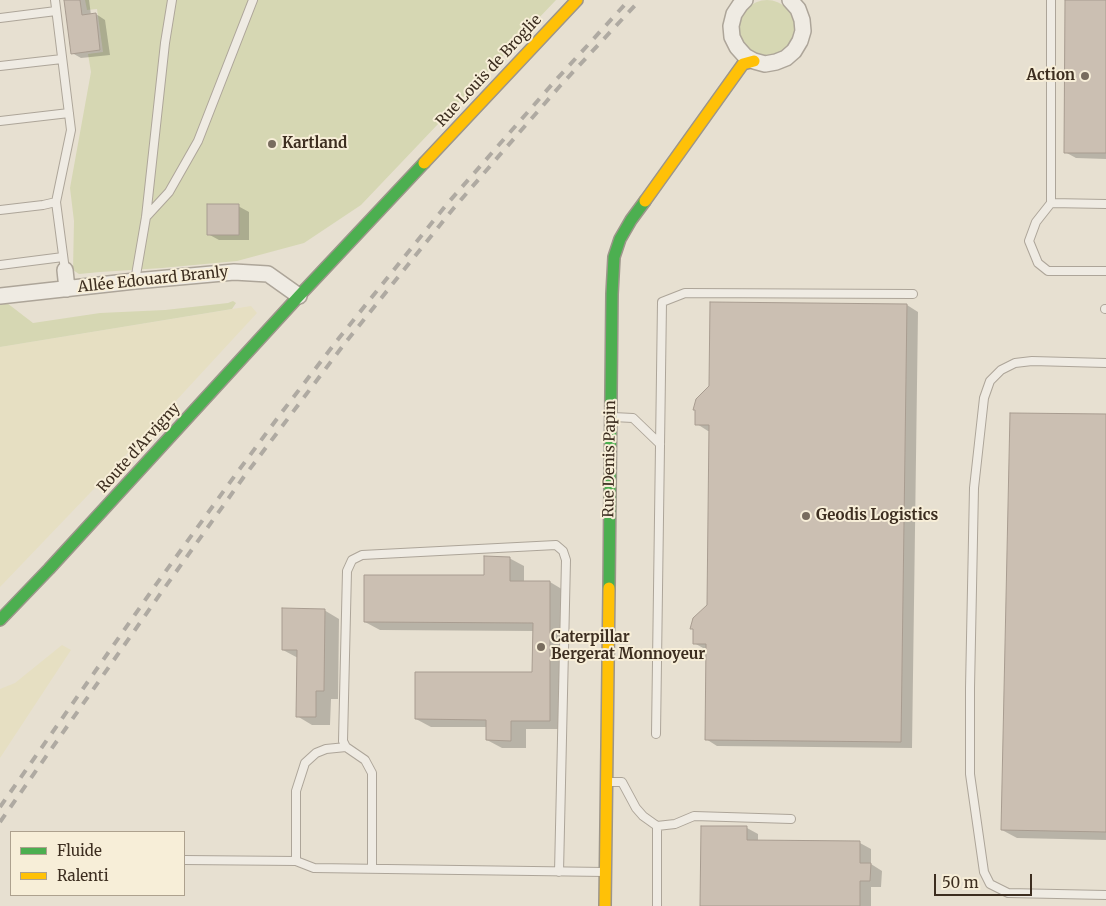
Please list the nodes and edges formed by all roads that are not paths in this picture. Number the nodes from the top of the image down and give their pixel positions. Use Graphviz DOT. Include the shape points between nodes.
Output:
graph roads {
  1 [pos="55,0"];
  2 [pos="172,0"];
  3 [pos="253,0"];
  4 [pos="577,0"];
  5 [pos="745,0"];
  6 [pos="790,0"];
  7 [pos="1051,0"];
  8 [pos="56,11"];
  9 [pos="0,18"];
  10 [pos="62,59"];
  11 [pos="754,61"];
  12 [pos="0,66"];
  13 [pos="69,113"];
  14 [pos="0,121"];
  15 [pos="56,202"];
  16 [pos="1050,202"];
  17 [pos="1106,204"];
  18 [pos="0,210"];
  19 [pos="146,217"];
  20 [pos="64,264"];
  21 [pos="0,265"];
  22 [pos="1106,271"];
  23 [pos="135,281"];
  24 [pos="67,289"];
  25 [pos="913,294"];
  26 [pos="0,296"];
  27 [pos="299,296"];
  28 [pos="1106,363"];
  29 [pos="610,417"];
  30 [pos="660,444"];
  31 [pos="0,620"];
  32 [pos="656,734"];
  33 [pos="346,747"];
  34 [pos="607,782"];
  35 [pos="791,819"];
  36 [pos="657,826"];
  37 [pos="185,860"];
  38 [pos="296,861"];
  39 [pos="372,869"];
  40 [pos="559,872"];
  41 [pos="605,872"];
  42 [pos="1106,894"];
  43 [pos="605,906"];
  44 [pos="657,906"];
  1 -- 8 [label="lane"];
  2 -- 19 [label="lane"];
  3 -- 19 [label="lane" via="198,141 169,192"];
  4 -- 27 [label="street, Rue Louis de Broglie"];
  5 -- 11 [label="street" via="734,14 732,37 745,56"];
  6 -- 11 [label="street" via="802,20 800,41 786,58 765,64"];
  7 -- 16 [label="lane"];
  8 -- 9 [label="lane"];
  8 -- 10 [label="lane"];
  10 -- 12 [label="lane"];
  10 -- 13 [label="lane"];
  11 -- 29 [label="street, Rue Denis Papin" via="743,64 620,239 613,272"];
  13 -- 14 [label="lane"];
  13 -- 15 [label="lane" via="71,130"];
  15 -- 18 [label="lane"];
  15 -- 20 [label="lane"];
  16 -- 17 [label="lane"];
  16 -- 22 [label="lane" via="1036,222 1029,241 1038,263 1048,271"];
  19 -- 23 [label="lane"];
  20 -- 21 [label="lane"];
  20 -- 24 [label="street"];
  23 -- 24 [label="street, Allée Edouard Branly"];
  23 -- 27 [label="street, Allée Edouard Branly" via="234,272 268,274"];
  24 -- 26 [label="street, Allée Edouard Branly"];
  25 -- 30 [label="lane" via="685,293 662,302"];
  27 -- 31 [label="street, Route d'Arvigny"];
  28 -- 42 [label="lane" via="1015,363 990,381 984,398 974,488 970,688 970,774 984,872 990,884 1008,893"];
  29 -- 30 [label="lane" via="633,418"];
  29 -- 34 [label="street, Rue Denis Papin"];
  30 -- 32 [label="lane"];
  33 -- 38 [label="lane" via="326,749 305,763 296,791"];
  33 -- 39 [label="lane" via="365,760 372,773"];
  33 -- 40 [label="lane" via="343,741 347,571 352,560 362,555 556,545 566,560"];
  34 -- 36 [label="lane" via="622,782 636,808"];
  34 -- 41 [label="street, Rue Denis Papin"];
  35 -- 36 [label="lane" via="694,816 675,824"];
  36 -- 44 [label="lane"];
  37 -- 38 [label="lane"];
  38 -- 39 [label="lane" via="314,868"];
  39 -- 40 [label="lane"];
  40 -- 41 [label="lane"];
  41 -- 43 [label="street, Rue Denis Papin"];
}
